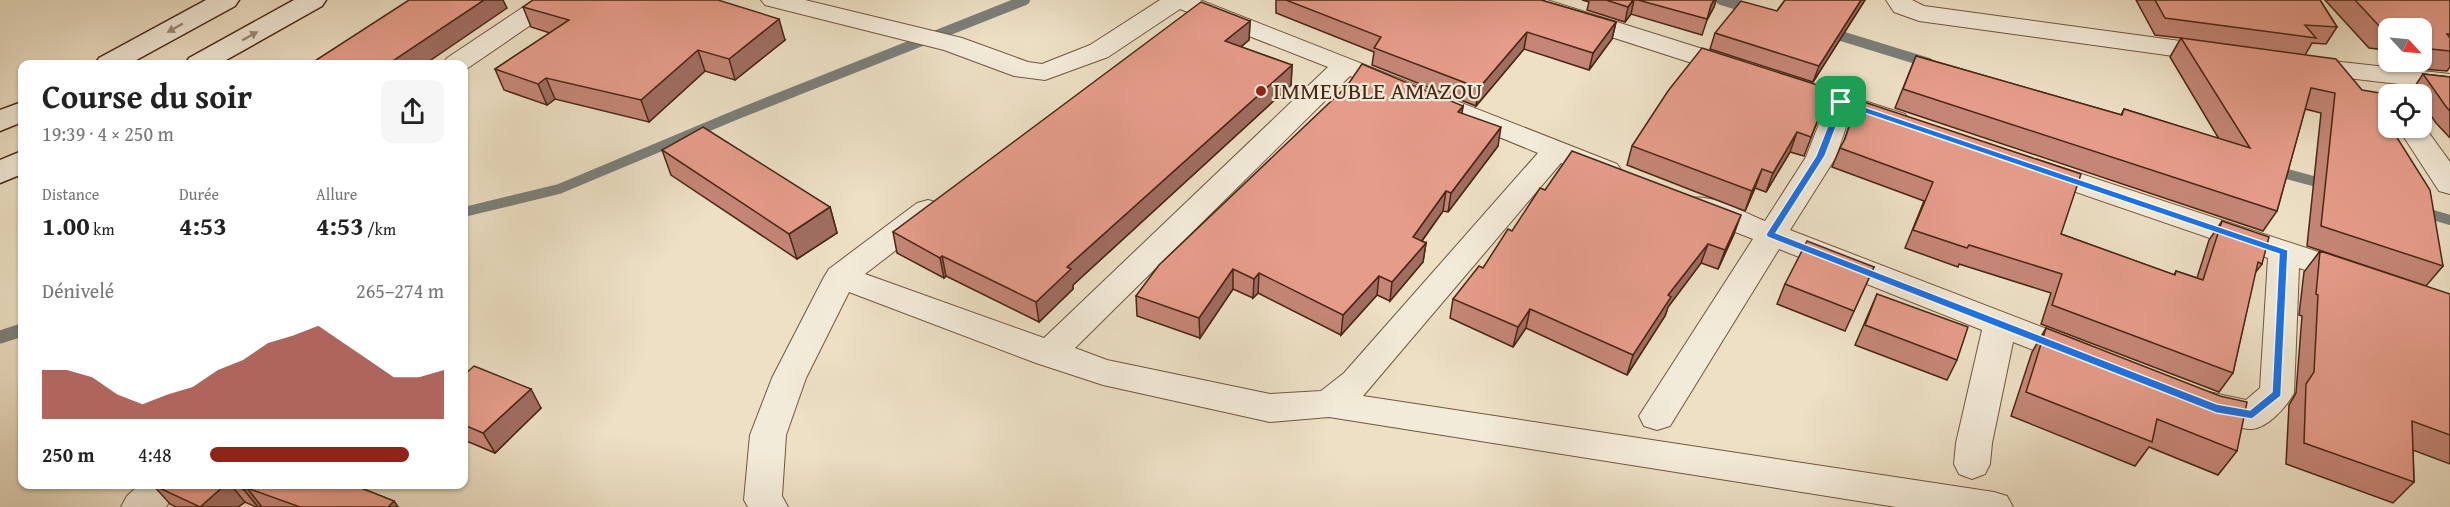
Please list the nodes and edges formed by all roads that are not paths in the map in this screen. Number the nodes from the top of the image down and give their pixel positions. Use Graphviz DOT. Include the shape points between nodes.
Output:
graph roads {
  1 [pos="226,0"];
  2 [pos="313,0"];
  3 [pos="551,0"];
  4 [pos="774,0"];
  5 [pos="1521,0"];
  6 [pos="1899,0"];
  7 [pos="1186,3"];
  8 [pos="2246,58"];
  9 [pos="116,60"];
  10 [pos="206,60"];
  11 [pos="462,60"];
  12 [pos="2281,63"];
  13 [pos="1346,65"];
  14 [pos="1113,72"];
  15 [pos="2450,82"];
  16 [pos="2378,84"];
  17 [pos="2405,84"];
  18 [pos="1841,102"];
  19 [pos="18,113"];
  20 [pos="0,122"];
  21 [pos="1919,128"];
  22 [pos="2419,138"];
  23 [pos="1556,151"];
  24 [pos="2007,158"];
  25 [pos="18,163"];
  26 [pos="0,173"];
  27 [pos="1631,180"];
  28 [pos="2450,184"];
  29 [pos="953,192"];
  30 [pos="1674,197"];
  31 [pos="1771,234"];
  32 [pos="2284,252"];
  33 [pos="840,277"];
  34 [pos="2373,282"];
  35 [pos="2000,324"];
  36 [pos="1048,354"];
  37 [pos="2111,367"];
  38 [pos="2174,392"];
  39 [pos="1329,404"];
  40 [pos="1657,416"];
  41 [pos="1972,464"];
  42 [pos="769,507"];
  43 [pos="1994,507"];
  1 -- 9 [label="main road, one-way"];
  10 -- 2 [label="main road, one-way"];
  3 -- 11 [label="street"];
  4 -- 7 [label="street" via="953,44 1024,70 1045,72 1099,51"];
  5 -- 18 [label="street"];
  6 -- 8 [label="street" via="1904,7 1919,13"];
  7 -- 13 [label="street"];
  7 -- 14 [label="street"];
  12 -- 16 [label="street"];
  13 -- 23 [label="street"];
  13 -- 36 [label="street"];
  15 -- 17 [label="street"];
  18 -- 21 [label="street"];
  18 -- 31 [label="street" via="1821,156"];
  19 -- 20 [label="main road"];
  22 -- 28 [label="street"];
  23 -- 27 [label="street"];
  23 -- 39 [label="street" via="1356,381"];
  24 -- 32 [label="street"];
  25 -- 26 [label="main road"];
  29 -- 33 [label="street"];
  30 -- 31 [label="street"];
  31 -- 35 [label="street"];
  31 -- 40 [label="street"];
  32 -- 34 [label="street"];
  32 -- 38 [label="street" via="2277,393 2252,415 2216,408"];
  33 -- 36 [label="street"];
  33 -- 42 [label="street" via="789,378 768,435 763,500"];
  35 -- 37 [label="street"];
  35 -- 41 [label="street"];
  36 -- 39 [label="street" via="1103,372 1270,408"];
  39 -- 43 [label="street"];
}
